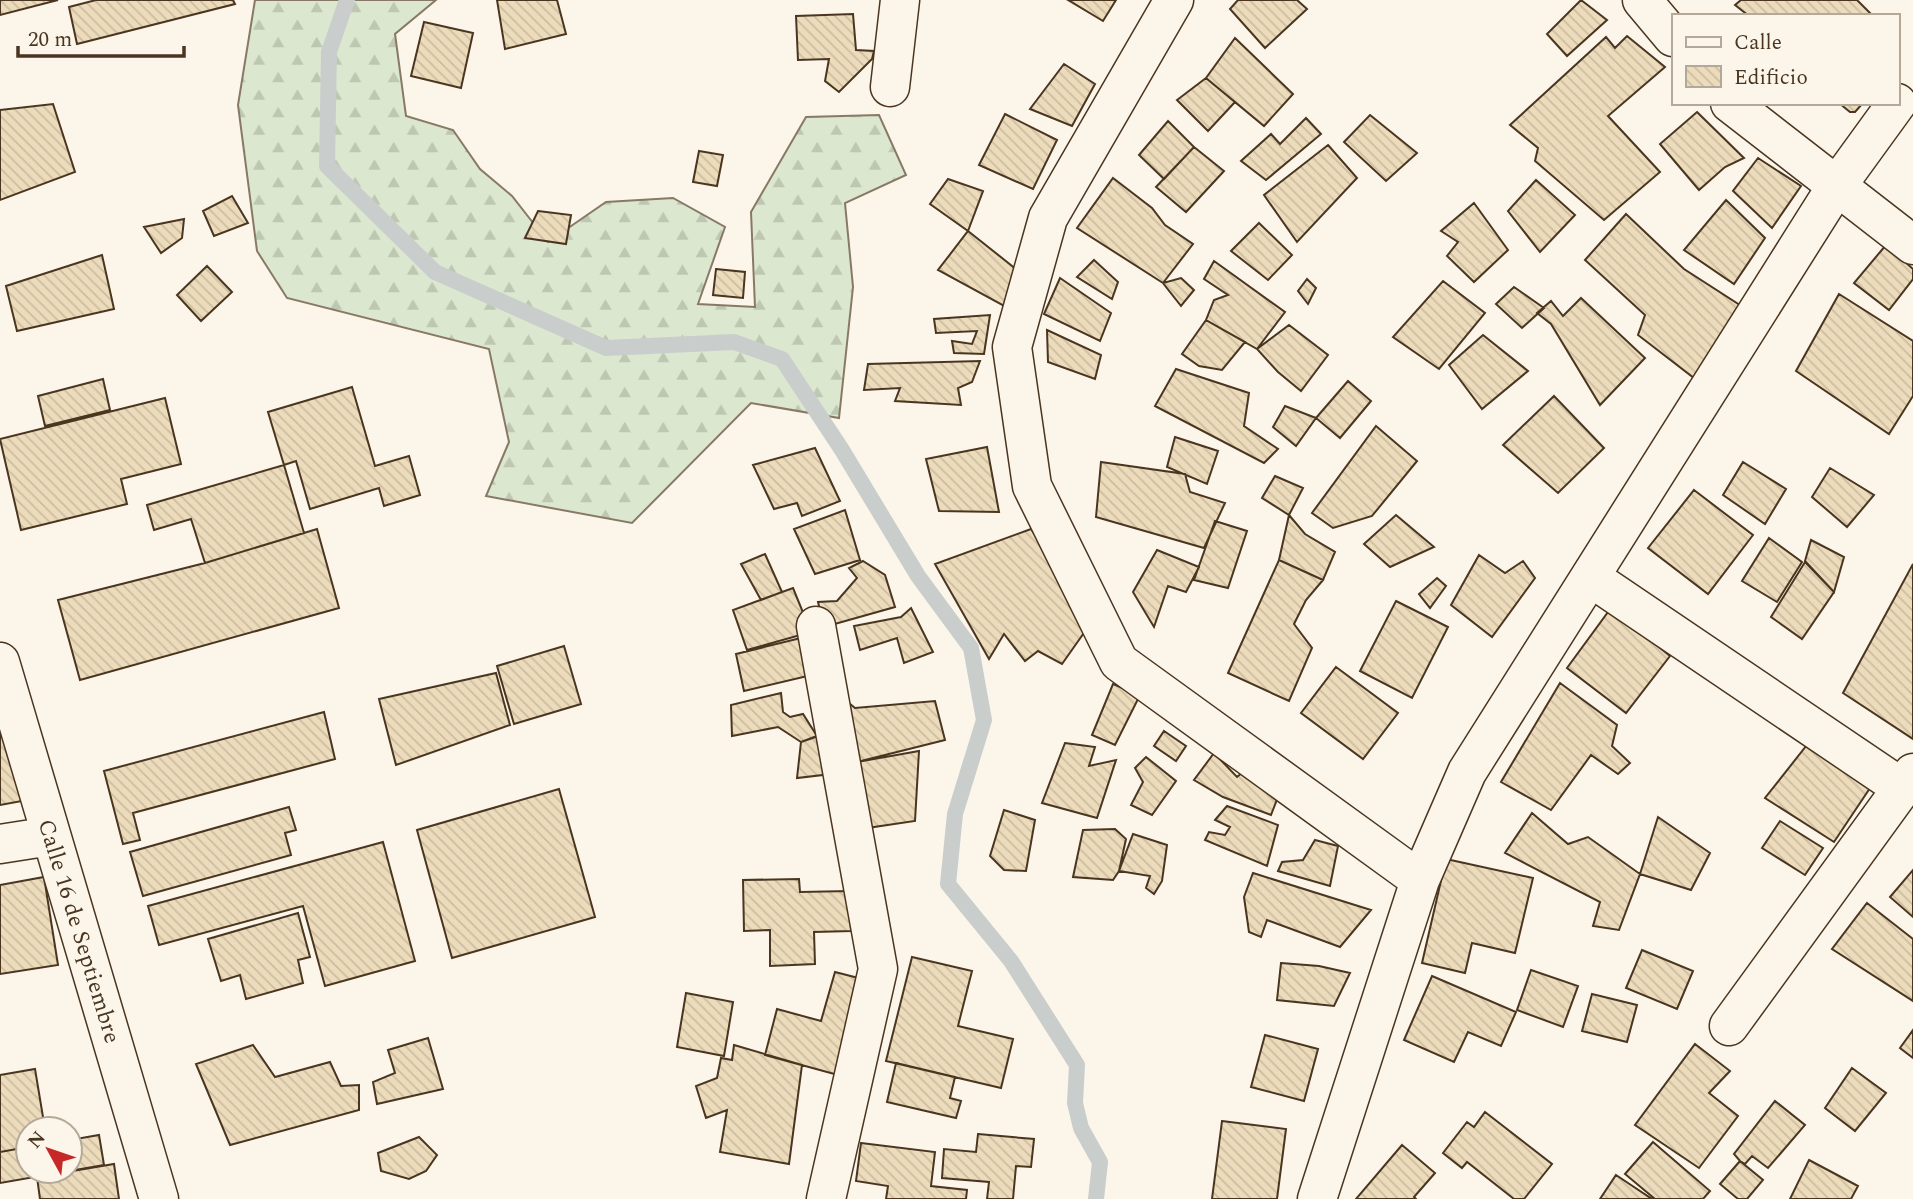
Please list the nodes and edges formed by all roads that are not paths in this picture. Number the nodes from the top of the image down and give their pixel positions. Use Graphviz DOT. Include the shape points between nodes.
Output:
graph roads {
  1 [pos="900,0"];
  2 [pos="1174,0"];
  3 [pos="1642,0"];
  4 [pos="1672,36"];
  5 [pos="1913,81"];
  6 [pos="890,87"];
  7 [pos="1899,100"];
  8 [pos="1733,105"];
  9 [pos="1896,105"];
  10 [pos="1836,187"];
  11 [pos="1913,245"];
  12 [pos="1590,577"];
  13 [pos="816,626"];
  14 [pos="0,662"];
  15 [pos="1908,781"];
  16 [pos="51,836"];
  17 [pos="0,844"];
  18 [pos="1420,880"];
  19 [pos="1729,1026"];
  20 [pos="159,1199"];
  21 [pos="826,1199"];
  22 [pos="1317,1199"];
  1 -- 6 [label="street"];
  2 -- 18 [label="street" via="1048,218 1012,347 1032,486 1119,662"];
  3 -- 4 [label="street"];
  5 -- 7 [label="street"];
  8 -- 10 [label="street"];
  9 -- 10 [label="street"];
  10 -- 11 [label="street"];
  10 -- 12 [label="street"];
  12 -- 15 [label="street"];
  12 -- 18 [label="street" via="1467,772"];
  13 -- 21 [label="street" via="878,969"];
  14 -- 16 [label="street, Calle 16 de Septiembre"];
  15 -- 19 [label="street"];
  16 -- 17 [label="street"];
  16 -- 20 [label="street, Calle 16 de Septiembre"];
  18 -- 22 [label="street"];
}
